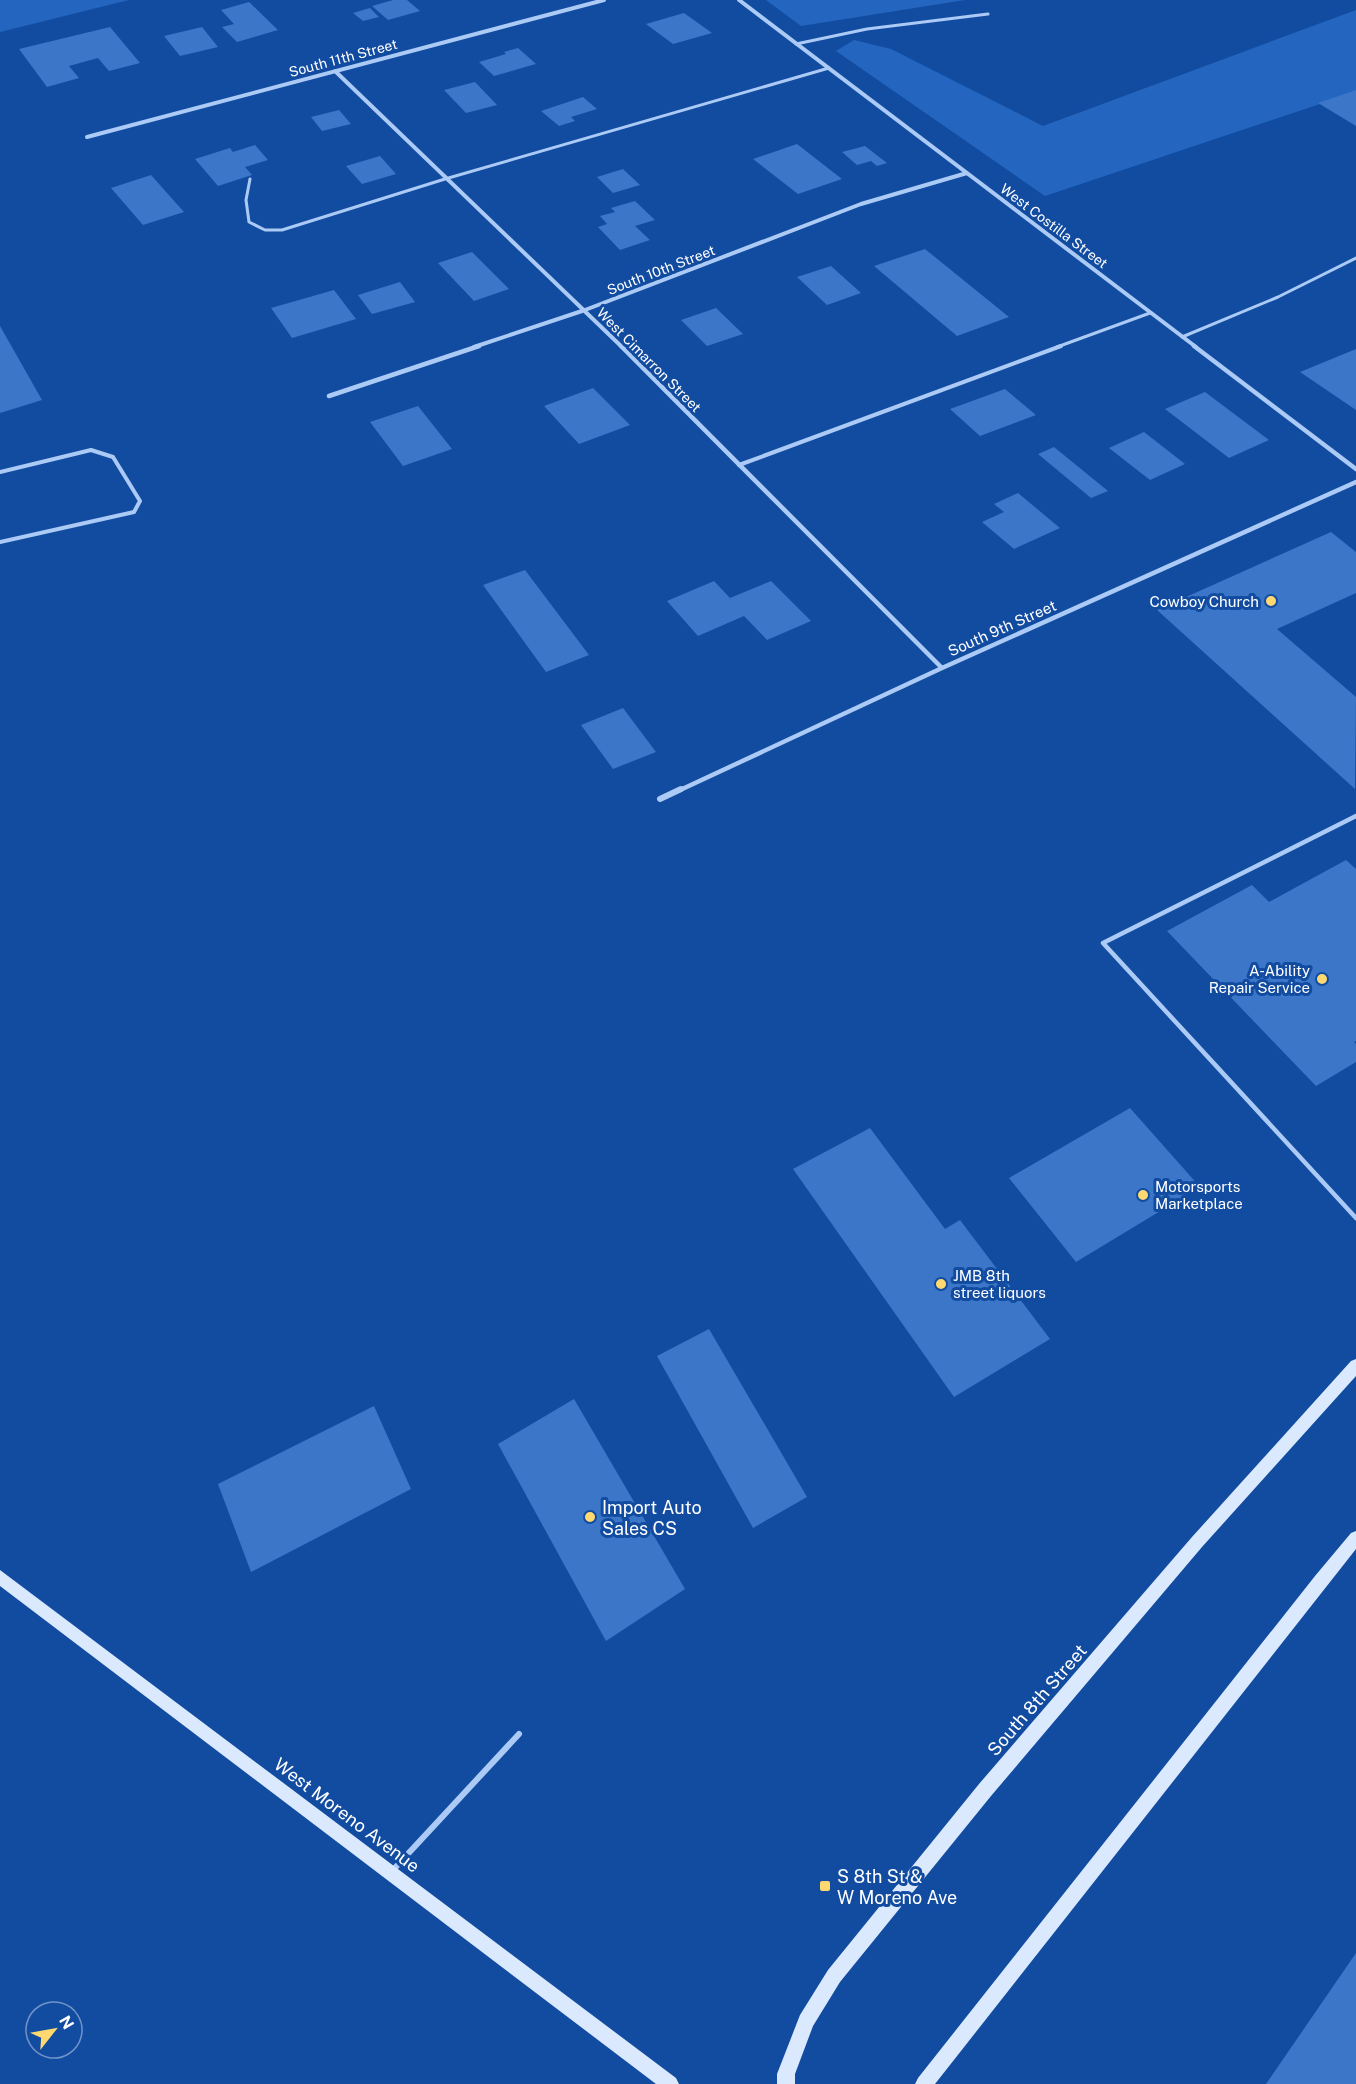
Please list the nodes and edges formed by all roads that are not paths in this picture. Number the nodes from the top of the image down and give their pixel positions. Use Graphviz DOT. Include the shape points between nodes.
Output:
graph roads {
  1 [pos="604,0"];
  2 [pos="739,0"];
  3 [pos="988,14"];
  4 [pos="796,44"];
  5 [pos="829,68"];
  6 [pos="335,71"];
  7 [pos="87,137"];
  8 [pos="967,173"];
  9 [pos="250,179"];
  10 [pos="445,179"];
  11 [pos="1356,258"];
  12 [pos="585,310"];
  13 [pos="1150,313"];
  14 [pos="1182,337"];
  15 [pos="329,396"];
  16 [pos="739,465"];
  17 [pos="1356,469"];
  18 [pos="0,472"];
  19 [pos="1356,482"];
  20 [pos="0,542"];
  21 [pos="942,668"];
  22 [pos="660,799"];
  23 [pos="1356,816"];
  24 [pos="1356,1218"];
  25 [pos="1356,1366"];
  26 [pos="1356,1538"];
  27 [pos="0,1577"];
  28 [pos="519,1734"];
  29 [pos="391,1872"];
  30 [pos="670,2084"];
  31 [pos="786,2084"];
  32 [pos="924,2084"];
  1 -- 6 [label="street, South 11th Street"];
  2 -- 4 [label="street, West Costilla Street"];
  3 -- 4 [label="lane" via="867,29"];
  4 -- 5 [label="street, West Costilla Street"];
  5 -- 8 [label="street, West Costilla Street"];
  5 -- 10 [label="lane"];
  6 -- 7 [label="street, South 11th Street"];
  6 -- 10 [label="street, West Cimarron Street"];
  8 -- 12 [label="street, South 10th Street" via="861,204"];
  8 -- 13 [label="street, West Costilla Street"];
  9 -- 10 [label="lane" via="245,195 249,222 265,230 282,230"];
  10 -- 12 [label="street, West Cimarron Street"];
  11 -- 14 [label="lane" via="1278,297"];
  12 -- 15 [label="street, South 10th Street"];
  12 -- 16 [label="street, West Cimarron Street"];
  13 -- 14 [label="street, West Costilla Street"];
  13 -- 16 [label="lane"];
  14 -- 17 [label="street, West Costilla Street"];
  16 -- 21 [label="street, West Cimarron Street"];
  18 -- 20 [label="lane" via="91,450 113,457 140,501 134,512"];
  19 -- 21 [label="street, South 9th Street"];
  21 -- 22 [label="street, South 9th Street"];
  23 -- 24 [label="lane" via="1103,943"];
  25 -- 31 [label="main road, South 8th Street" via="1283,1444 985,1790 834,1976 806,2021 786,2074"];
  26 -- 32 [label="main road"];
  27 -- 29 [label="main road, West Moreno Avenue"];
  28 -- 29 [label="lane"];
  29 -- 30 [label="main road, West Moreno Avenue"];
}
